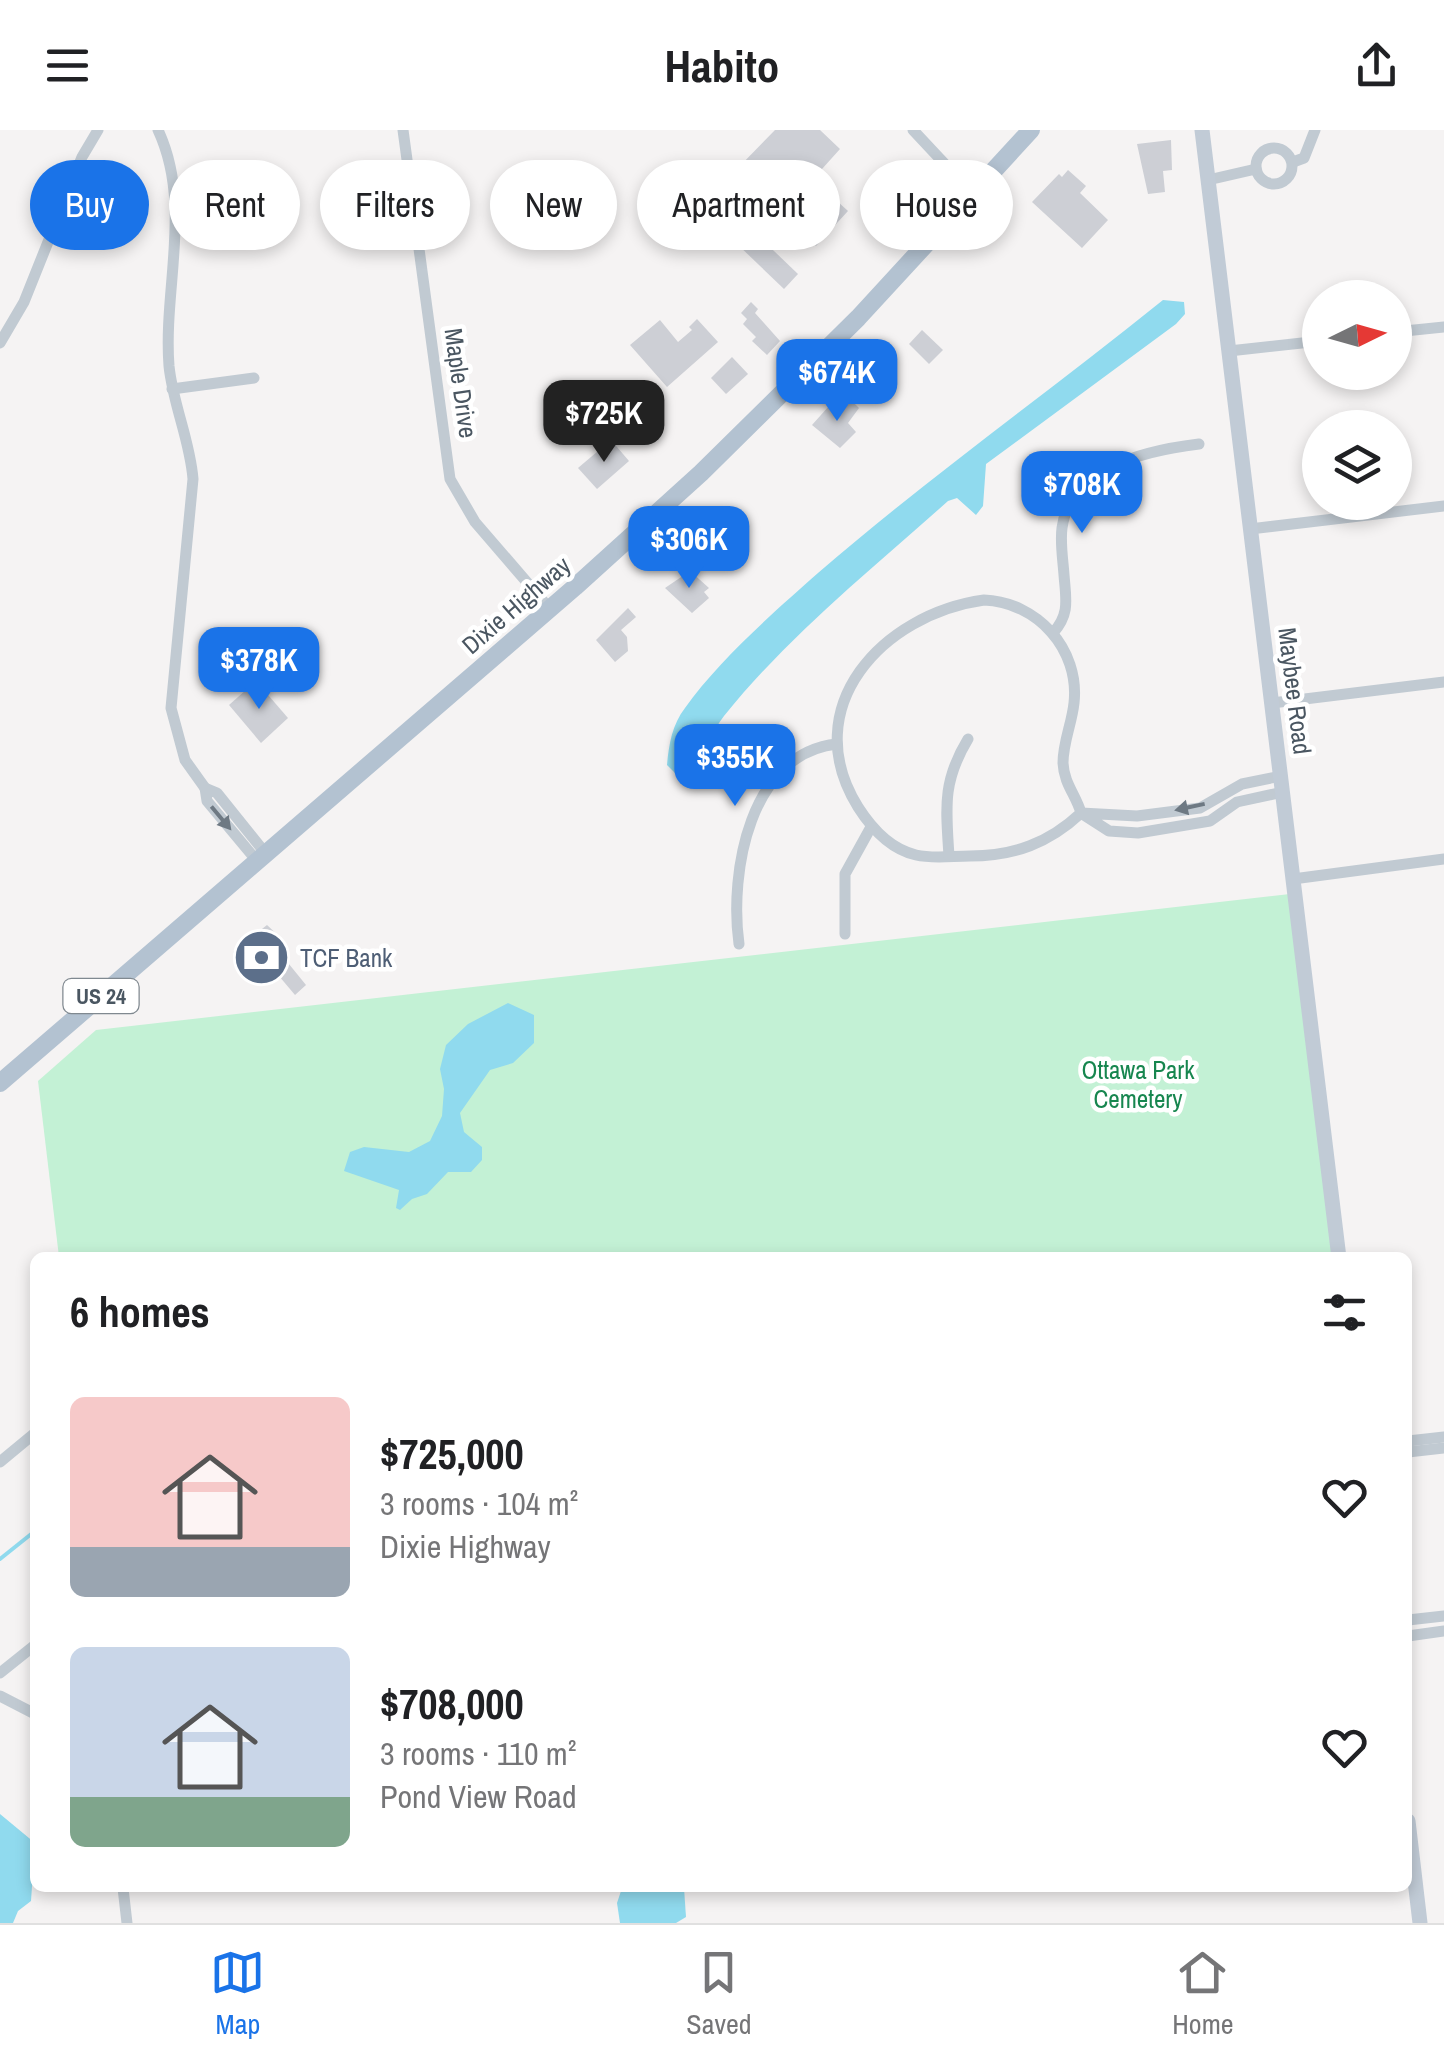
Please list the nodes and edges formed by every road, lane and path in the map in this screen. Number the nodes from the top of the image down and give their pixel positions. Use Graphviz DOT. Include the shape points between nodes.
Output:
graph roads {
  1 [pos="98,130"];
  2 [pos="158,130"];
  3 [pos="403,130"];
  4 [pos="913,130"];
  5 [pos="1030,130"];
  6 [pos="1202,130"];
  7 [pos="1316,130"];
  8 [pos="941,160"];
  9 [pos="1001,160"];
  10 [pos="1292,162"];
  11 [pos="1256,170"];
  12 [pos="1208,180"];
  13 [pos="919,250"];
  14 [pos="1444,327"];
  15 [pos="1412,330"];
  16 [pos="0,343"];
  17 [pos="1302,343"];
  18 [pos="1228,351"];
  19 [pos="254,378"];
  20 [pos="172,389"];
  21 [pos="1199,444"];
  22 [pos="1444,506"];
  23 [pos="1250,528"];
  24 [pos="550,609"];
  25 [pos="1053,633"];
  26 [pos="1444,682"];
  27 [pos="1272,704"];
  28 [pos="968,740"];
  29 [pos="838,744"];
  30 [pos="1282,784"];
  31 [pos="1228,790"];
  32 [pos="1237,802"];
  33 [pos="1081,813"];
  34 [pos="1137,816"];
  35 [pos="871,828"];
  36 [pos="1138,833"];
  37 [pos="949,856"];
  38 [pos="262,858"];
  39 [pos="1444,859"];
  40 [pos="1293,880"];
  41 [pos="845,934"];
  42 [pos="739,944"];
  43 [pos="0,1083"];
  44 [pos="1338,1252"];
  45 [pos="1444,1436"];
  46 [pos="30,1437"];
  47 [pos="1412,1442"];
  48 [pos="1429,1444"];
  49 [pos="1444,1448"];
  50 [pos="1412,1450"];
  51 [pos="0,1462"];
  52 [pos="1444,1616"];
  53 [pos="1412,1620"];
  54 [pos="1444,1632"];
  55 [pos="1412,1636"];
  56 [pos="30,1649"];
  57 [pos="0,1673"];
  58 [pos="0,1696"];
  59 [pos="30,1711"];
  60 [pos="1412,1855"];
  61 [pos="123,1892"];
  62 [pos="127,1923"];
  63 [pos="1420,1923"];
  1 -- 16 [label="street"];
  2 -- 20 [label="street" via="175,219"];
  3 -- 24 [label="street, Maple Drive" via="450,479 475,522"];
  4 -- 8 [label="street"];
  5 -- 9 [label="main road, Dixie Highway / US 24"];
  6 -- 12 [label="main road, Maybee Road"];
  7 -- 10 [label="street" via="1304,158"];
  10 -- 11 [label="street" via="1284,150 1270,148"];
  10 -- 11 [label="street" via="1290,176 1278,184 1264,182"];
  11 -- 12 [label="street"];
  12 -- 18 [label="main road, Maybee Road"];
  13 -- 24 [label="main road, Dixie Highway / US 24" via="701,474"];
  14 -- 15 [label="street"];
  17 -- 18 [label="street"];
  18 -- 23 [label="main road, Maybee Road"];
  19 -- 20 [label="street"];
  20 -- 38 [label="street" via="193,478 170,708 184,760 205,788 217,792"];
  21 -- 25 [label="street" via="1146,452 1078,490 1061,531 1068,609"];
  22 -- 23 [label="street"];
  23 -- 27 [label="main road, Maybee Road"];
  24 -- 38 [label="main road, Dixie Highway / US 24"];
  25 -- 29 [label="street" via="1020,608 984,600 895,635 853,680 841,707"];
  25 -- 33 [label="street" via="1073,672 1063,762"];
  26 -- 27 [label="street"];
  27 -- 30 [label="main road, Maybee Road"];
  28 -- 37 [label="street" via="948,776"];
  29 -- 35 [label="street" via="843,779"];
  29 -- 42 [label="street" via="803,751 789,762 756,811 737,884"];
  30 -- 31 [label="street"];
  30 -- 32 [label="street"];
  30 -- 40 [label="main road, Maybee Road"];
  31 -- 32 [label="street"];
  31 -- 34 [label="street, one-way" via="1200,808"];
  32 -- 36 [label="street" via="1210,821"];
  33 -- 34 [label="street"];
  33 -- 36 [label="street" via="1109,831"];
  33 -- 37 [label="street" via="1032,847"];
  34 -- 36 [label="street"];
  35 -- 37 [label="street" via="905,852"];
  35 -- 41 [label="street" via="845,874"];
  38 -- 43 [label="main road, Dixie Highway / US 24"];
  39 -- 40 [label="street"];
  40 -- 44 [label="main road, Maybee Road"];
  45 -- 48 [label="street"];
  46 -- 51 [label="street"];
  47 -- 48 [label="street"];
  48 -- 49 [label="street"];
  48 -- 50 [label="street"];
  52 -- 53 [label="street"];
  54 -- 55 [label="street"];
  56 -- 57 [label="street"];
  58 -- 59 [label="street"];
  60 -- 63 [label="main road"];
  61 -- 62 [label="street"];
}
